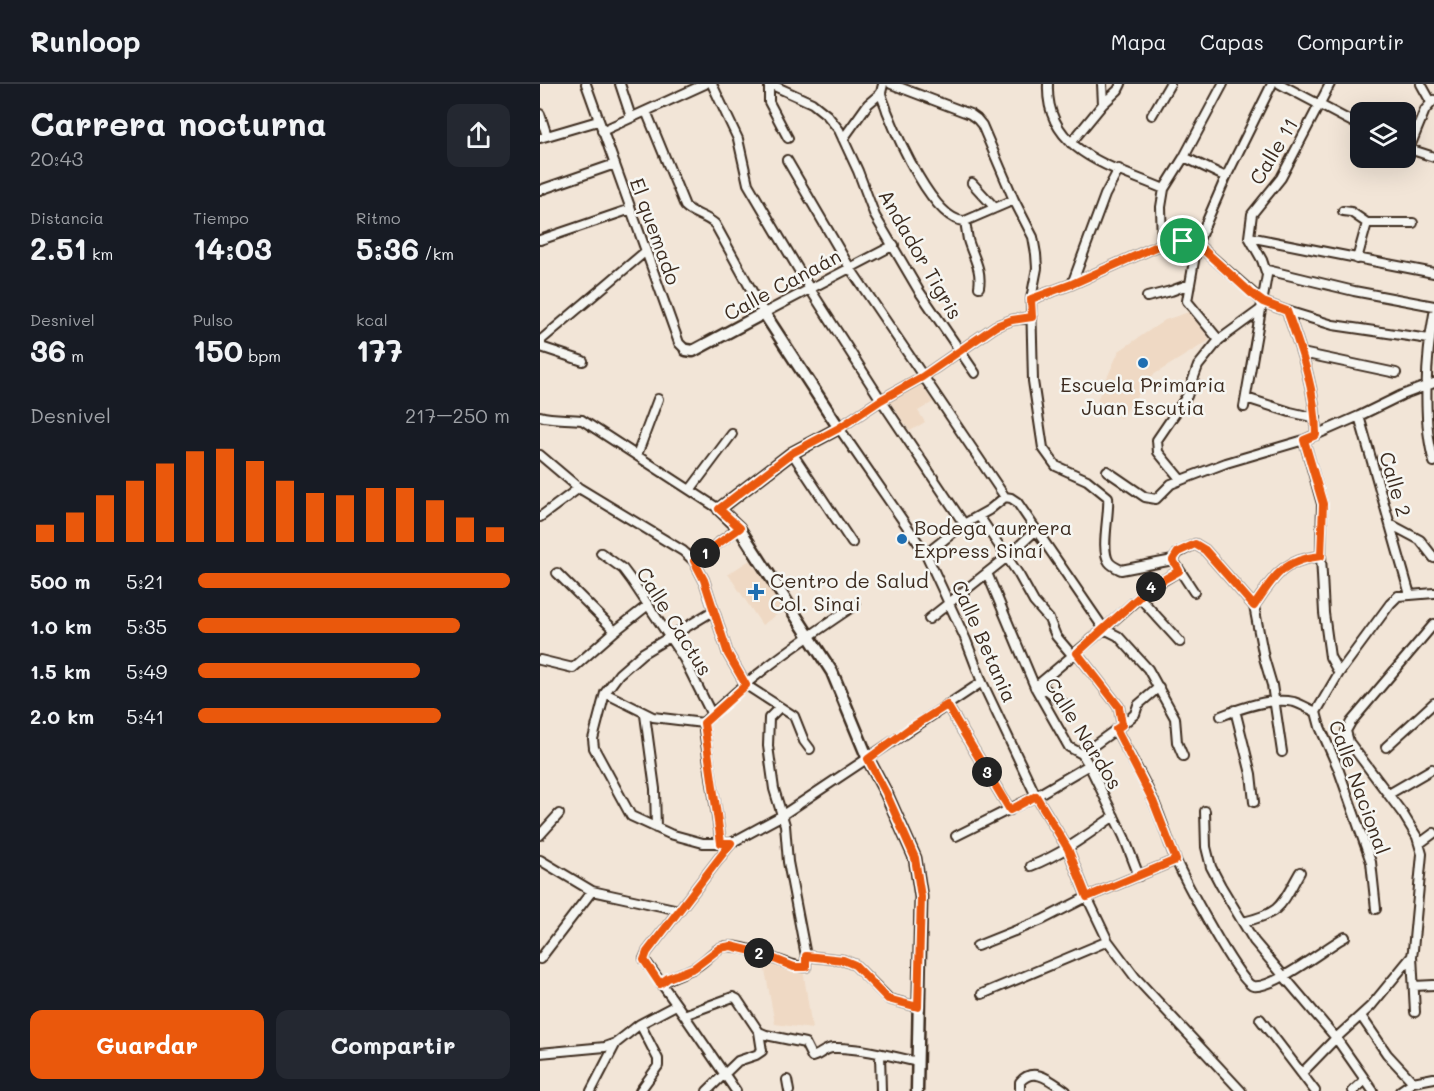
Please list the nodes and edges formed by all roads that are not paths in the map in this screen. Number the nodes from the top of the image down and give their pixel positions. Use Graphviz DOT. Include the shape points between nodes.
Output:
graph roads {
  1 [pos="586,84"];
  2 [pos="620,84"];
  3 [pos="705,84"];
  4 [pos="711,84"];
  5 [pos="770,84"];
  6 [pos="1048,84"];
  7 [pos="1102,84"];
  8 [pos="1121,84"];
  9 [pos="1170,84"];
  10 [pos="1222,84"];
  11 [pos="1272,84"];
  12 [pos="1280,84"];
  13 [pos="1330,84"];
  14 [pos="1421,84"];
  15 [pos="883,86"];
  16 [pos="685,88"];
  17 [pos="1433,101"];
  18 [pos="1103,104"];
  19 [pos="1319,105"];
  20 [pos="646,111"];
  21 [pos="540,114"];
  22 [pos="1152,115"];
  23 [pos="631,117"];
  24 [pos="598,121"];
  25 [pos="1350,121"];
  26 [pos="1416,129"];
  27 [pos="602,131"];
  28 [pos="544,137"];
  29 [pos="788,138"];
  30 [pos="843,139"];
  31 [pos="1071,143"];
  32 [pos="1416,151"];
  33 [pos="1184,157"];
  34 [pos="1434,157"];
  35 [pos="787,160"];
  36 [pos="615,164"];
  37 [pos="1119,169"];
  38 [pos="1226,177"];
  39 [pos="972,183"];
  40 [pos="1164,189"];
  41 [pos="540,190"];
  42 [pos="1014,200"];
  43 [pos="995,208"];
  44 [pos="631,209"];
  45 [pos="1343,211"];
  46 [pos="965,221"];
  47 [pos="1367,223"];
  48 [pos="1413,223"];
  49 [pos="1249,237"];
  50 [pos="540,240"];
  51 [pos="1162,244"];
  52 [pos="1197,244"];
  53 [pos="894,245"];
  54 [pos="646,251"];
  55 [pos="1357,259"];
  56 [pos="850,268"];
  57 [pos="1267,270"];
  58 [pos="1434,273"];
  59 [pos="1072,284"];
  60 [pos="1190,284"];
  61 [pos="978,287"];
  62 [pos="810,289"];
  63 [pos="1147,297"];
  64 [pos="1031,299"];
  65 [pos="1262,306"];
  66 [pos="1434,306"];
  67 [pos="1287,311"];
  68 [pos="764,313"];
  69 [pos="1434,314"];
  70 [pos="1032,317"];
  71 [pos="1429,339"];
  72 [pos="1219,340"];
  73 [pos="686,350"];
  74 [pos="960,350"];
  75 [pos="1302,352"];
  76 [pos="583,361"];
  77 [pos="975,373"];
  78 [pos="1396,373"];
  79 [pos="922,377"];
  80 [pos="1430,384"];
  81 [pos="1246,398"];
  82 [pos="658,399"];
  83 [pos="881,400"];
  84 [pos="1244,407"];
  85 [pos="540,416"];
  86 [pos="1359,416"];
  87 [pos="1316,418"];
  88 [pos="839,428"];
  89 [pos="732,434"];
  90 [pos="1316,435"];
  91 [pos="1304,440"];
  92 [pos="792,453"];
  93 [pos="540,455"];
  94 [pos="637,455"];
  95 [pos="1434,462"];
  96 [pos="1107,471"];
  97 [pos="1181,480"];
  98 [pos="579,488"];
  99 [pos="690,490"];
  100 [pos="1008,497"];
  101 [pos="719,509"];
  102 [pos="979,516"];
  103 [pos="540,517"];
  104 [pos="964,524"];
  105 [pos="1390,524"];
  106 [pos="740,528"];
  107 [pos="1036,530"];
  108 [pos="852,543"];
  109 [pos="601,553"];
  110 [pos="926,554"];
  111 [pos="1321,556"];
  112 [pos="1007,557"];
  113 [pos="1434,558"];
  114 [pos="1173,560"];
  115 [pos="694,561"];
  116 [pos="1179,571"];
  117 [pos="557,573"];
  118 [pos="987,573"];
  119 [pos="1194,592"];
  120 [pos="1434,592"];
  121 [pos="1410,595"];
  122 [pos="1140,598"];
  123 [pos="949,602"];
  124 [pos="648,605"];
  125 [pos="855,605"];
  126 [pos="1254,606"];
  127 [pos="713,611"];
  128 [pos="928,619"];
  129 [pos="1434,624"];
  130 [pos="1104,629"];
  131 [pos="615,631"];
  132 [pos="809,636"];
  133 [pos="669,637"];
  134 [pos="1180,642"];
  135 [pos="1075,654"];
  136 [pos="540,660"];
  137 [pos="1339,673"];
  138 [pos="982,682"];
  139 [pos="746,685"];
  140 [pos="1035,687"];
  141 [pos="1158,687"];
  142 [pos="606,693"];
  143 [pos="1273,702"];
  144 [pos="1434,703"];
  145 [pos="1064,704"];
  146 [pos="947,705"];
  147 [pos="780,706"];
  148 [pos="1235,710"];
  149 [pos="1316,712"];
  150 [pos="645,715"];
  151 [pos="711,715"];
  152 [pos="1221,716"];
  153 [pos="704,723"];
  154 [pos="1119,727"];
  155 [pos="1386,747"];
  156 [pos="810,749"];
  157 [pos="1282,752"];
  158 [pos="1082,754"];
  159 [pos="1183,756"];
  160 [pos="868,759"];
  161 [pos="1089,765"];
  162 [pos="1432,769"];
  163 [pos="1389,794"];
  164 [pos="1036,796"];
  165 [pos="1254,802"];
  166 [pos="1010,810"];
  167 [pos="1205,810"];
  168 [pos="559,814"];
  169 [pos="781,816"];
  170 [pos="1114,816"];
  171 [pos="656,828"];
  172 [pos="1434,833"];
  173 [pos="540,835"];
  174 [pos="956,836"];
  175 [pos="721,843"];
  176 [pos="731,843"];
  177 [pos="1419,844"];
  178 [pos="1068,849"];
  179 [pos="540,860"];
  180 [pos="1176,860"];
  181 [pos="1031,866"];
  182 [pos="1300,872"];
  183 [pos="1139,876"];
  184 [pos="591,891"];
  185 [pos="1087,897"];
  186 [pos="679,909"];
  187 [pos="1376,909"];
  188 [pos="1243,922"];
  189 [pos="1345,937"];
  190 [pos="1108,940"];
  191 [pos="977,946"];
  192 [pos="806,956"];
  193 [pos="1412,956"];
  194 [pos="540,959"];
  195 [pos="1282,977"];
  196 [pos="660,984"];
  197 [pos="1434,985"];
  198 [pos="1414,986"];
  199 [pos="982,994"];
  200 [pos="676,1005"];
  201 [pos="918,1007"];
  202 [pos="1415,1012"];
  203 [pos="684,1015"];
  204 [pos="1361,1017"];
  205 [pos="1260,1019"];
  206 [pos="640,1024"];
  207 [pos="759,1032"];
  208 [pos="1336,1038"];
  209 [pos="616,1043"];
  210 [pos="540,1053"];
  211 [pos="880,1054"];
  212 [pos="917,1062"];
  213 [pos="1302,1073"];
  214 [pos="723,1074"];
  215 [pos="1434,1078"];
  216 [pos="787,1080"];
  217 [pos="1365,1080"];
  218 [pos="1413,1082"];
  219 [pos="591,1091"];
  220 [pos="640,1091"];
  221 [pos="707,1091"];
  222 [pos="736,1091"];
  223 [pos="789,1091"];
  224 [pos="881,1091"];
  225 [pos="917,1091"];
  226 [pos="1020,1091"];
  227 [pos="1066,1091"];
  228 [pos="1241,1091"];
  229 [pos="1315,1091"];
  230 [pos="1353,1091"];
  231 [pos="1373,1091"];
  232 [pos="1400,1091"];
  1 -- 24 [label="street, El quemado"];
  2 -- 23 [label="street"];
  3 -- 16 [label="street"];
  4 -- 62 [label="street" via="738,140 748,184"];
  5 -- 29 [label="street" via="769,102"];
  5 -- 30 [label="street, Andador Tigris" via="812,103 827,115"];
  6 -- 31 [label="street" via="1049,107"];
  7 -- 18 [label="street"];
  8 -- 18 [label="street"];
  9 -- 22 [label="street"];
  10 -- 33 [label="street"];
  11 -- 38 [label="street"];
  12 -- 19 [label="street"];
  13 -- 19 [label="street, Calle 11"];
  14 -- 17 [label="street"];
  15 -- 30 [label="street"];
  15 -- 42 [label="street" via="977,119"];
  15 -- 46 [label="street" via="898,140 908,160 940,207 956,220"];
  16 -- 20 [label="street"];
  17 -- 26 [label="street"];
  18 -- 31 [label="street"];
  19 -- 25 [label="street"];
  19 -- 49 [label="street, Calle 11" via="1281,178 1252,214"];
  20 -- 23 [label="street"];
  20 -- 68 [label="street, Calle Betania" via="685,206 715,224"];
  21 -- 28 [label="street"];
  23 -- 27 [label="street"];
  24 -- 27 [label="street, El quemado"];
  24 -- 28 [label="street"];
  27 -- 36 [label="street, El quemado"];
  30 -- 53 [label="street, Andador Tigris" via="875,216"];
  31 -- 37 [label="street" via="1103,165"];
  32 -- 34 [label="street"];
  33 -- 38 [label="street"];
  33 -- 40 [label="street"];
  35 -- 56 [label="street"];
  36 -- 41 [label="street"];
  36 -- 44 [label="street, El quemado"];
  37 -- 40 [label="street"];
  37 -- 59 [label="street" via="1105,195"];
  38 -- 52 [label="street"];
  39 -- 43 [label="street"];
  40 -- 51 [label="street"];
  42 -- 43 [label="street"];
  42 -- 64 [label="street" via="1033,237 1036,254"];
  43 -- 46 [label="street"];
  44 -- 50 [label="street"];
  44 -- 54 [label="street, El quemado"];
  45 -- 47 [label="street"];
  46 -- 61 [label="street" via="980,269"];
  47 -- 48 [label="street"];
  47 -- 55 [label="street"];
  49 -- 55 [label="street"];
  49 -- 57 [label="street"];
  51 -- 52 [label="street"];
  51 -- 59 [label="street"];
  52 -- 60 [label="street"];
  52 -- 65 [label="street"];
  53 -- 56 [label="street, Calle Canaán"];
  53 -- 74 [label="street, Andador Tigris" via="919,291"];
  54 -- 73 [label="street, El quemado" via="679,343"];
  54 -- 76 [label="street" via="541,340 541,347"];
  55 -- 58 [label="street"];
  56 -- 62 [label="street, Calle Canaán"];
  56 -- 79 [label="street"];
  57 -- 65 [label="street"];
  57 -- 66 [label="street"];
  59 -- 64 [label="street"];
  60 -- 63 [label="street"];
  60 -- 72 [label="street" via="1187,301"];
  62 -- 68 [label="street, Calle Canaán"];
  62 -- 83 [label="street"];
  64 -- 70 [label="street"];
  65 -- 67 [label="street"];
  65 -- 72 [label="street"];
  65 -- 81 [label="street"];
  67 -- 71 [label="street" via="1333,325"];
  67 -- 75 [label="street"];
  68 -- 73 [label="street, Calle Canaán" via="693,351"];
  68 -- 88 [label="street, Calle Betania"];
  69 -- 71 [label="street"];
  70 -- 74 [label="street" via="996,326"];
  70 -- 114 [label="street" via="1033,381 1043,448 1056,466 1087,480 1108,497 1108,561 1121,570"];
  71 -- 80 [label="street"];
  72 -- 97 [label="street" via="1198,366 1187,396 1157,440 1158,452"];
  74 -- 77 [label="street, Andador Tigris"];
  74 -- 79 [label="street"];
  75 -- 78 [label="street"];
  75 -- 87 [label="street"];
  79 -- 83 [label="street"];
  79 -- 100 [label="street"];
  80 -- 86 [label="street"];
  80 -- 95 [label="street" via="1430,448"];
  81 -- 84 [label="street"];
  81 -- 87 [label="street"];
  82 -- 94 [label="street"];
  83 -- 88 [label="street"];
  83 -- 104 [label="street"];
  85 -- 94 [label="street" via="582,420"];
  86 -- 90 [label="street"];
  86 -- 105 [label="street, Calle 2"];
  87 -- 90 [label="street"];
  88 -- 92 [label="street"];
  88 -- 110 [label="street, Calle Betania"];
  89 -- 99 [label="street"];
  90 -- 91 [label="street"];
  91 -- 97 [label="street"];
  91 -- 111 [label="street" via="1323,504"];
  92 -- 101 [label="street"];
  92 -- 108 [label="street"];
  93 -- 98 [label="street"];
  94 -- 99 [label="street"];
  96 -- 97 [label="street" via="1150,499 1156,499"];
  98 -- 103 [label="street"];
  98 -- 115 [label="street"];
  99 -- 101 [label="street"];
  100 -- 102 [label="street"];
  100 -- 107 [label="street" via="1017,502"];
  101 -- 106 [label="street"];
  102 -- 104 [label="street"];
  102 -- 112 [label="street"];
  104 -- 110 [label="street"];
  105 -- 113 [label="street" via="1420,540"];
  105 -- 121 [label="street, Calle 2"];
  106 -- 115 [label="street"];
  106 -- 132 [label="street"];
  107 -- 112 [label="street"];
  107 -- 130 [label="street"];
  109 -- 124 [label="street, Calle Cactus" via="623,569"];
  110 -- 123 [label="street, Calle Betania"];
  111 -- 126 [label="street" via="1302,558 1277,573"];
  111 -- 137 [label="street" via="1330,657"];
  112 -- 118 [label="street"];
  112 -- 135 [label="street" via="1049,619 1056,636"];
  114 -- 116 [label="street"];
  114 -- 126 [label="street" via="1178,552 1195,544 1205,550"];
  115 -- 127 [label="street"];
  116 -- 119 [label="street"];
  116 -- 122 [label="street" via="1149,588"];
  117 -- 131 [label="street"];
  118 -- 123 [label="street"];
  118 -- 140 [label="street, Calle Nardos"];
  120 -- 121 [label="street"];
  121 -- 137 [label="street" via="1398,597 1390,604"];
  122 -- 130 [label="street"];
  122 -- 134 [label="street"];
  123 -- 128 [label="street"];
  123 -- 138 [label="street, Calle Betania"];
  124 -- 131 [label="street"];
  124 -- 133 [label="street, Calle Cactus"];
  125 -- 132 [label="street"];
  126 -- 143 [label="street"];
  127 -- 133 [label="street"];
  127 -- 139 [label="street" via="728,654"];
  129 -- 163 [label="street" via="1346,731 1349,742"];
  130 -- 135 [label="street"];
  130 -- 141 [label="street" via="1118,636 1148,669"];
  131 -- 136 [label="street" via="573,668"];
  132 -- 139 [label="street"];
  132 -- 160 [label="street" via="832,672"];
  133 -- 142 [label="street" via="619,674"];
  133 -- 151 [label="street, Calle Cactus"];
  135 -- 140 [label="street"];
  135 -- 154 [label="street" via="1119,707"];
  137 -- 149 [label="street"];
  138 -- 146 [label="street"];
  138 -- 164 [label="street, Calle Betania"];
  139 -- 147 [label="street"];
  139 -- 151 [label="street"];
  140 -- 145 [label="street" via="1047,690"];
  140 -- 158 [label="street, Calle Nardos" via="1069,747"];
  141 -- 154 [label="street"];
  141 -- 159 [label="street" via="1175,718 1176,742"];
  142 -- 150 [label="street"];
  142 -- 171 [label="street" via="594,748 631,816"];
  143 -- 148 [label="street"];
  143 -- 149 [label="street" via="1294,702"];
  143 -- 157 [label="street"];
  144 -- 155 [label="street"];
  146 -- 160 [label="street"];
  146 -- 166 [label="street"];
  147 -- 156 [label="street" via="794,716"];
  147 -- 169 [label="street" via="769,718 768,746"];
  148 -- 152 [label="street"];
  148 -- 165 [label="street"];
  149 -- 187 [label="street, Calle Nacional" via="1371,862"];
  150 -- 153 [label="street"];
  150 -- 171 [label="street"];
  151 -- 153 [label="street"];
  153 -- 175 [label="street"];
  154 -- 158 [label="street"];
  154 -- 180 [label="street"];
  158 -- 161 [label="street, Calle Nardos"];
  160 -- 169 [label="street"];
  160 -- 201 [label="street" via="915,858 921,897"];
  161 -- 164 [label="street"];
  161 -- 170 [label="street, Calle Nardos"];
  162 -- 163 [label="street"];
  163 -- 177 [label="street"];
  164 -- 166 [label="street"];
  164 -- 178 [label="street, Calle Betania"];
  166 -- 174 [label="street"];
  167 -- 188 [label="street" via="1211,867"];
  168 -- 173 [label="street"];
  169 -- 176 [label="street"];
  169 -- 192 [label="street"];
  170 -- 178 [label="street"];
  170 -- 183 [label="street, Calle Nardos"];
  171 -- 175 [label="street" via="703,843"];
  172 -- 177 [label="street"];
  175 -- 176 [label="street"];
  176 -- 186 [label="street"];
  177 -- 193 [label="street" via="1421,877"];
  178 -- 181 [label="street"];
  178 -- 185 [label="street, Calle Betania"];
  179 -- 184 [label="street"];
  180 -- 183 [label="street"];
  180 -- 195 [label="street" via="1232,962 1251,986"];
  182 -- 188 [label="street" via="1282,904 1265,917"];
  183 -- 185 [label="street"];
  184 -- 186 [label="street"];
  184 -- 194 [label="street"];
  185 -- 190 [label="street, Calle Betania"];
  185 -- 191 [label="street"];
  186 -- 196 [label="street" via="644,960"];
  188 -- 195 [label="street"];
  189 -- 195 [label="street"];
  190 -- 199 [label="street"];
  190 -- 228 [label="street, Calle Betania" via="1135,977"];
  192 -- 196 [label="street" via="806,967 794,967 760,953 731,946 720,948 694,968"];
  192 -- 201 [label="street" via="855,965 888,999"];
  193 -- 198 [label="street"];
  193 -- 204 [label="street"];
  195 -- 208 [label="street"];
  196 -- 200 [label="street"];
  197 -- 198 [label="street"];
  198 -- 202 [label="street"];
  200 -- 203 [label="street"];
  200 -- 206 [label="street"];
  201 -- 212 [label="street"];
  203 -- 207 [label="street" via="733,997"];
  203 -- 214 [label="street"];
  204 -- 208 [label="street"];
  204 -- 218 [label="street"];
  205 -- 213 [label="street"];
  206 -- 209 [label="street"];
  206 -- 220 [label="street" via="658,1066"];
  207 -- 211 [label="street" via="804,1043 814,1057 830,1048"];
  207 -- 214 [label="street" via="762,1052 738,1061"];
  208 -- 213 [label="street"];
  208 -- 217 [label="street"];
  209 -- 210 [label="street"];
  209 -- 219 [label="street"];
  211 -- 212 [label="street"];
  211 -- 224 [label="street"];
  212 -- 225 [label="street"];
  213 -- 229 [label="street"];
  214 -- 221 [label="street"];
  214 -- 222 [label="street"];
  215 -- 218 [label="street"];
  216 -- 223 [label="street"];
  217 -- 230 [label="street"];
  217 -- 231 [label="street"];
  218 -- 232 [label="street"];
  226 -- 227 [label="street" via="1023,1078 1036,1074"];
}
